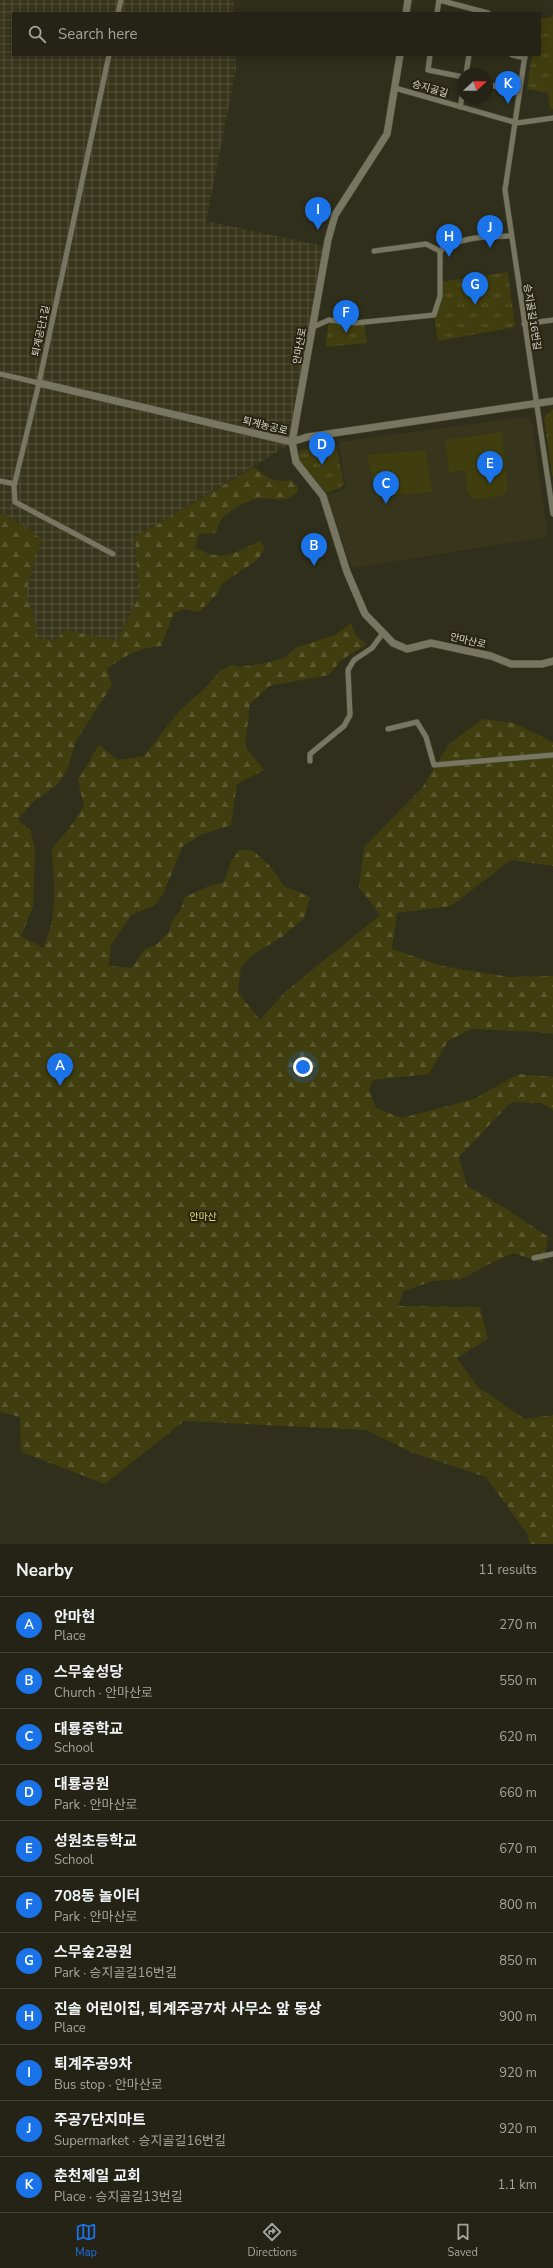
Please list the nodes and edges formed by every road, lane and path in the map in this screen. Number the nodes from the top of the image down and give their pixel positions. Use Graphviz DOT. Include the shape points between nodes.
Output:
graph roads {
  1 [pos="121,0"];
  2 [pos="408,0"];
  3 [pos="439,0"];
  4 [pos="476,11"];
  5 [pos="118,12"];
  6 [pos="406,12"];
  7 [pos="437,12"];
  8 [pos="109,56"];
  9 [pos="400,56"];
  10 [pos="430,56"];
  11 [pos="469,56"];
  12 [pos="525,57"];
  13 [pos="467,68"];
  14 [pos="457,77"];
  15 [pos="493,86"];
  16 [pos="395,88"];
  17 [pos="519,93"];
  18 [pos="461,104"];
  19 [pos="460,107"];
  20 [pos="553,118"];
  21 [pos="517,122"];
  22 [pos="511,236"];
  23 [pos="374,251"];
  24 [pos="440,251"];
  25 [pos="553,320"];
  26 [pos="524,324"];
  27 [pos="313,327"];
  28 [pos="0,374"];
  29 [pos="39,383"];
  30 [pos="553,401"];
  31 [pos="537,404"];
  32 [pos="292,442"];
  33 [pos="0,481"];
  34 [pos="15,484"];
  35 [pos="553,514"];
  36 [pos="113,554"];
  37 [pos="383,633"];
  38 [pos="553,661"];
  39 [pos="388,729"];
  40 [pos="553,755"];
  41 [pos="310,761"];
  42 [pos="553,1254"];
  43 [pos="534,1258"];
  1 -- 5 [label="street"];
  2 -- 6 [label="street"];
  3 -- 4 [label="street"];
  3 -- 7 [label="street"];
  8 -- 29 [label="street, 퇴계공단1길"];
  9 -- 16 [label="street, 안마산로"];
  10 -- 14 [label="street, 승지골길" via="428,70"];
  11 -- 13 [label="street"];
  12 -- 17 [label="street, 승지골길16번길"];
  15 -- 17 [label="street"];
  16 -- 19 [label="street, 승지골길"];
  16 -- 27 [label="street, 안마산로" via="387,134 335,215 328,240"];
  17 -- 21 [label="street, 승지골길16번길"];
  18 -- 19 [label="street, 승지골길"];
  19 -- 21 [label="street, 승지골길"];
  20 -- 21 [label="street, 승지골길"];
  21 -- 22 [label="street, 승지골길16번길" via="506,190"];
  22 -- 24 [label="street" via="482,237 455,242"];
  22 -- 26 [label="street, 승지골길16번길"];
  23 -- 24 [label="street" via="426,244"];
  24 -- 27 [label="street" via="440,296 434,315 355,323 329,320"];
  25 -- 26 [label="street"];
  26 -- 31 [label="street, 승지골길16번길"];
  27 -- 32 [label="street, 안마산로"];
  28 -- 29 [label="street, 퇴계농공로"];
  29 -- 32 [label="street, 퇴계농공로"];
  29 -- 34 [label="street, 퇴계공단1길"];
  30 -- 31 [label="street, 퇴계농공로"];
  31 -- 32 [label="street, 퇴계농공로" via="307,437"];
  31 -- 35 [label="street, 승지골길16번길"];
  32 -- 37 [label="street, 안마산로" via="296,462 323,496 347,572 364,614"];
  33 -- 34 [label="street"];
  34 -- 36 [label="street, 퇴계공단1길" via="15,502"];
  37 -- 38 [label="street, 안마산로" via="393,643 406,649 431,643 491,656 511,664 542,664"];
  37 -- 41 [label="street" via="372,648 354,660 348,670 350,716 344,726 310,754"];
  39 -- 40 [label="street" via="417,722 421,725 434,765"];
  42 -- 43 [label="street"];
}
